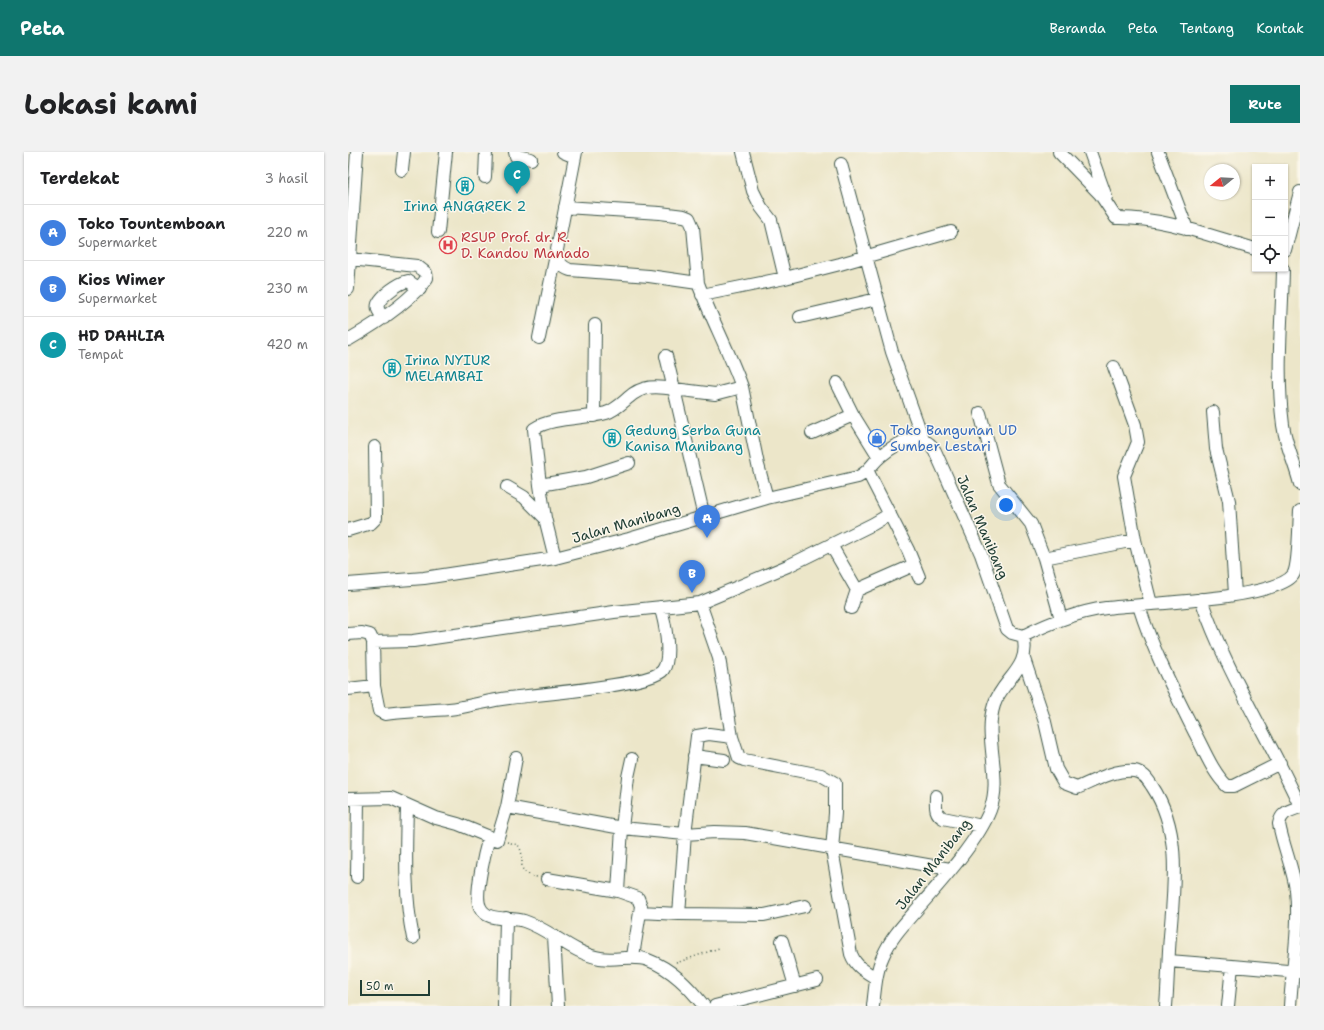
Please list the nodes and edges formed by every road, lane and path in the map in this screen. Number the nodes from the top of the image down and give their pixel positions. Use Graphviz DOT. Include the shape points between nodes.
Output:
graph roads {
  1 [pos="357,152"];
  2 [pos="404,152"];
  3 [pos="446,152"];
  4 [pos="486,152"];
  5 [pos="514,152"];
  6 [pos="563,152"];
  7 [pos="743,152"];
  8 [pos="1059,152"];
  9 [pos="1090,152"];
  10 [pos="1158,152"];
  11 [pos="576,155"];
  12 [pos="531,159"];
  13 [pos="841,164"];
  14 [pos="402,170"];
  15 [pos="485,177"];
  16 [pos="1300,192"];
  17 [pos="565,207"];
  18 [pos="1112,213"];
  19 [pos="1187,229"];
  20 [pos="438,232"];
  21 [pos="951,232"];
  22 [pos="1288,238"];
  23 [pos="349,242"];
  24 [pos="1252,248"];
  25 [pos="556,255"];
  26 [pos="865,257"];
  27 [pos="350,259"];
  28 [pos="1283,272"];
  29 [pos="785,278"];
  30 [pos="698,283"];
  31 [pos="348,289"];
  32 [pos="702,295"];
  33 [pos="877,299"];
  34 [pos="800,317"];
  35 [pos="595,325"];
  36 [pos="539,338"];
  37 [pos="348,340"];
  38 [pos="666,356"];
  39 [pos="1114,367"];
  40 [pos="837,383"];
  41 [pos="742,387"];
  42 [pos="674,389"];
  43 [pos="1213,412"];
  44 [pos="980,413"];
  45 [pos="854,415"];
  46 [pos="594,416"];
  47 [pos="812,433"];
  48 [pos="923,439"];
  49 [pos="374,447"];
  50 [pos="879,457"];
  51 [pos="629,463"];
  52 [pos="868,472"];
  53 [pos="1300,484"];
  54 [pos="540,485"];
  55 [pos="507,487"];
  56 [pos="768,498"];
  57 [pos="1300,512"];
  58 [pos="890,514"];
  59 [pos="704,517"];
  60 [pos="545,518"];
  61 [pos="348,530"];
  62 [pos="1135,540"];
  63 [pos="831,544"];
  64 [pos="556,558"];
  65 [pos="1044,558"];
  66 [pos="914,565"];
  67 [pos="919,577"];
  68 [pos="348,584"];
  69 [pos="856,590"];
  70 [pos="1235,594"];
  71 [pos="1201,598"];
  72 [pos="700,603"];
  73 [pos="1145,605"];
  74 [pos="660,607"];
  75 [pos="850,608"];
  76 [pos="1061,619"];
  77 [pos="348,634"];
  78 [pos="1023,636"];
  79 [pos="373,642"];
  80 [pos="1024,659"];
  81 [pos="374,686"];
  82 [pos="348,689"];
  83 [pos="732,737"];
  84 [pos="694,756"];
  85 [pos="516,758"];
  86 [pos="632,759"];
  87 [pos="724,760"];
  88 [pos="1280,763"];
  89 [pos="936,796"];
  90 [pos="353,799"];
  91 [pos="407,806"];
  92 [pos="1300,806"];
  93 [pos="507,807"];
  94 [pos="982,826"];
  95 [pos="622,828"];
  96 [pos="685,834"];
  97 [pos="493,839"];
  98 [pos="832,850"];
  99 [pos="950,869"];
  100 [pos="357,877"];
  101 [pos="547,879"];
  102 [pos="618,891"];
  103 [pos="804,906"];
  104 [pos="640,912"];
  105 [pos="680,914"];
  106 [pos="506,918"];
  107 [pos="554,936"];
  108 [pos="413,938"];
  109 [pos="782,941"];
  110 [pos="719,948"];
  111 [pos="633,956"];
  112 [pos="1169,961"];
  113 [pos="1232,966"];
  114 [pos="665,968"];
  115 [pos="1296,972"];
  116 [pos="876,978"];
  117 [pos="817,980"];
  118 [pos="795,986"];
  119 [pos="504,1006"];
  120 [pos="558,1006"];
  121 [pos="704,1006"];
  122 [pos="715,1006"];
  123 [pos="873,1006"];
  124 [pos="1166,1006"];
  125 [pos="1228,1006"];
  126 [pos="1290,1006"];
  1 -- 23 [label="street"];
  2 -- 14 [label="street"];
  3 -- 20 [label="street"];
  4 -- 15 [label="street"];
  5 -- 12 [label="street" via="516,156"];
  6 -- 11 [label="street"];
  7 -- 29 [label="street" via="753,191 761,207 772,220"];
  8 -- 18 [label="street" via="1100,194"];
  9 -- 18 [label="street"];
  10 -- 19 [label="street"];
  11 -- 17 [label="street"];
  13 -- 26 [label="street"];
  16 -- 22 [label="street"];
  17 -- 25 [label="street"];
  17 -- 30 [label="street" via="660,212 689,218 693,227"];
  18 -- 19 [label="street" via="1116,218 1161,221"];
  19 -- 24 [label="street"];
  21 -- 26 [label="street"];
  23 -- 27 [label="street"];
  25 -- 30 [label="street" via="560,264 570,270 649,276"];
  25 -- 36 [label="street"];
  26 -- 29 [label="street"];
  26 -- 33 [label="street"];
  27 -- 31 [label="street"];
  27 -- 37 [label="street" via="417,266 427,278 420,289 384,318"];
  28 -- 53 [label="street" via="1279,381 1286,439"];
  29 -- 32 [label="street"];
  30 -- 32 [label="street"];
  32 -- 41 [label="street" via="729,352"];
  33 -- 34 [label="street"];
  33 -- 48 [label="street" via="892,352"];
  35 -- 46 [label="street"];
  38 -- 42 [label="street"];
  39 -- 62 [label="street" via="1134,422 1138,442 1124,476"];
  40 -- 45 [label="street"];
  41 -- 42 [label="street" via="715,394"];
  41 -- 56 [label="street" via="758,465"];
  42 -- 46 [label="street" via="658,386 642,389 613,411"];
  42 -- 59 [label="street"];
  43 -- 70 [label="street" via="1216,449 1229,501"];
  44 -- 65 [label="street" via="999,484 1030,520"];
  45 -- 47 [label="street"];
  45 -- 50 [label="street"];
  46 -- 54 [label="street" via="545,423 534,429"];
  48 -- 50 [label="street" via="902,443"];
  48 -- 78 [label="street, Jalan Manibang" via="935,451 981,554 1007,629"];
  49 -- 61 [label="street" via="376,518 371,523"];
  50 -- 52 [label="street"];
  51 -- 54 [label="street" via="586,477"];
  52 -- 56 [label="street, Jalan Manibang" via="858,477"];
  52 -- 58 [label="street"];
  54 -- 60 [label="street"];
  55 -- 60 [label="street" via="524,497"];
  56 -- 59 [label="street, Jalan Manibang"];
  57 -- 70 [label="street" via="1294,574 1275,587"];
  58 -- 63 [label="street"];
  58 -- 66 [label="street"];
  59 -- 64 [label="street, Jalan Manibang"];
  60 -- 64 [label="street"];
  62 -- 65 [label="street"];
  62 -- 73 [label="street"];
  63 -- 69 [label="street"];
  63 -- 72 [label="street" via="790,565"];
  64 -- 68 [label="street, Jalan Manibang" via="424,578"];
  65 -- 76 [label="street"];
  66 -- 67 [label="street"];
  66 -- 69 [label="street"];
  69 -- 75 [label="street"];
  70 -- 71 [label="street"];
  71 -- 73 [label="street"];
  71 -- 88 [label="street" via="1240,689"];
  72 -- 74 [label="street"];
  72 -- 83 [label="street" via="719,658"];
  73 -- 76 [label="street" via="1106,608"];
  73 -- 88 [label="street" via="1147,631 1165,674 1223,782 1227,786 1234,786"];
  74 -- 79 [label="street" via="414,640"];
  74 -- 81 [label="street" via="665,626 666,664 659,674 590,689 503,699 451,709 385,714 380,712"];
  76 -- 78 [label="street"];
  77 -- 79 [label="street" via="370,634"];
  78 -- 80 [label="street"];
  79 -- 81 [label="street"];
  80 -- 94 [label="street, Jalan Manibang" via="994,704 991,719 995,787 990,810"];
  80 -- 112 [label="street" via="1045,722 1056,769 1064,783 1077,788 1108,775 1135,771 1147,778 1161,800 1168,817 1174,858"];
  81 -- 82 [label="street"];
  83 -- 84 [label="street" via="699,735"];
  83 -- 98 [label="street" via="739,758 821,775 835,783"];
  84 -- 87 [label="street"];
  84 -- 96 [label="street"];
  85 -- 93 [label="street"];
  86 -- 95 [label="street"];
  88 -- 92 [label="street"];
  89 -- 94 [label="street" via="938,816"];
  90 -- 91 [label="street" via="392,798"];
  90 -- 100 [label="street"];
  91 -- 97 [label="street"];
  91 -- 108 [label="street" via="407,890"];
  92 -- 115 [label="street" via="1285,812 1280,824 1296,888"];
  93 -- 95 [label="street"];
  93 -- 97 [label="street"];
  94 -- 99 [label="street, Jalan Manibang"];
  95 -- 96 [label="street"];
  95 -- 102 [label="street"];
  96 -- 98 [label="street" via="745,833"];
  96 -- 105 [label="street"];
  97 -- 101 [label="path" via="518,845 522,868 526,874"];
  97 -- 106 [label="street" via="480,881 479,905 487,915"];
  98 -- 99 [label="street"];
  98 -- 116 [label="street" via="851,954 860,968"];
  99 -- 116 [label="street, Jalan Manibang" via="894,936 883,956"];
  101 -- 102 [label="street"];
  102 -- 104 [label="street" via="638,898"];
  103 -- 105 [label="street" via="764,915"];
  104 -- 105 [label="street"];
  104 -- 111 [label="street"];
  106 -- 107 [label="street" via="523,920"];
  106 -- 119 [label="street"];
  107 -- 111 [label="street" via="584,954 610,959"];
  107 -- 120 [label="street"];
  109 -- 118 [label="street"];
  110 -- 114 [label="path" via="686,958"];
  111 -- 114 [label="street" via="648,959"];
  112 -- 113 [label="street"];
  112 -- 124 [label="street"];
  113 -- 115 [label="street"];
  113 -- 125 [label="street"];
  114 -- 121 [label="street" via="692,991"];
  115 -- 126 [label="street"];
  116 -- 123 [label="street, Jalan Manibang"];
  117 -- 118 [label="street"];
  118 -- 122 [label="street"];
}
